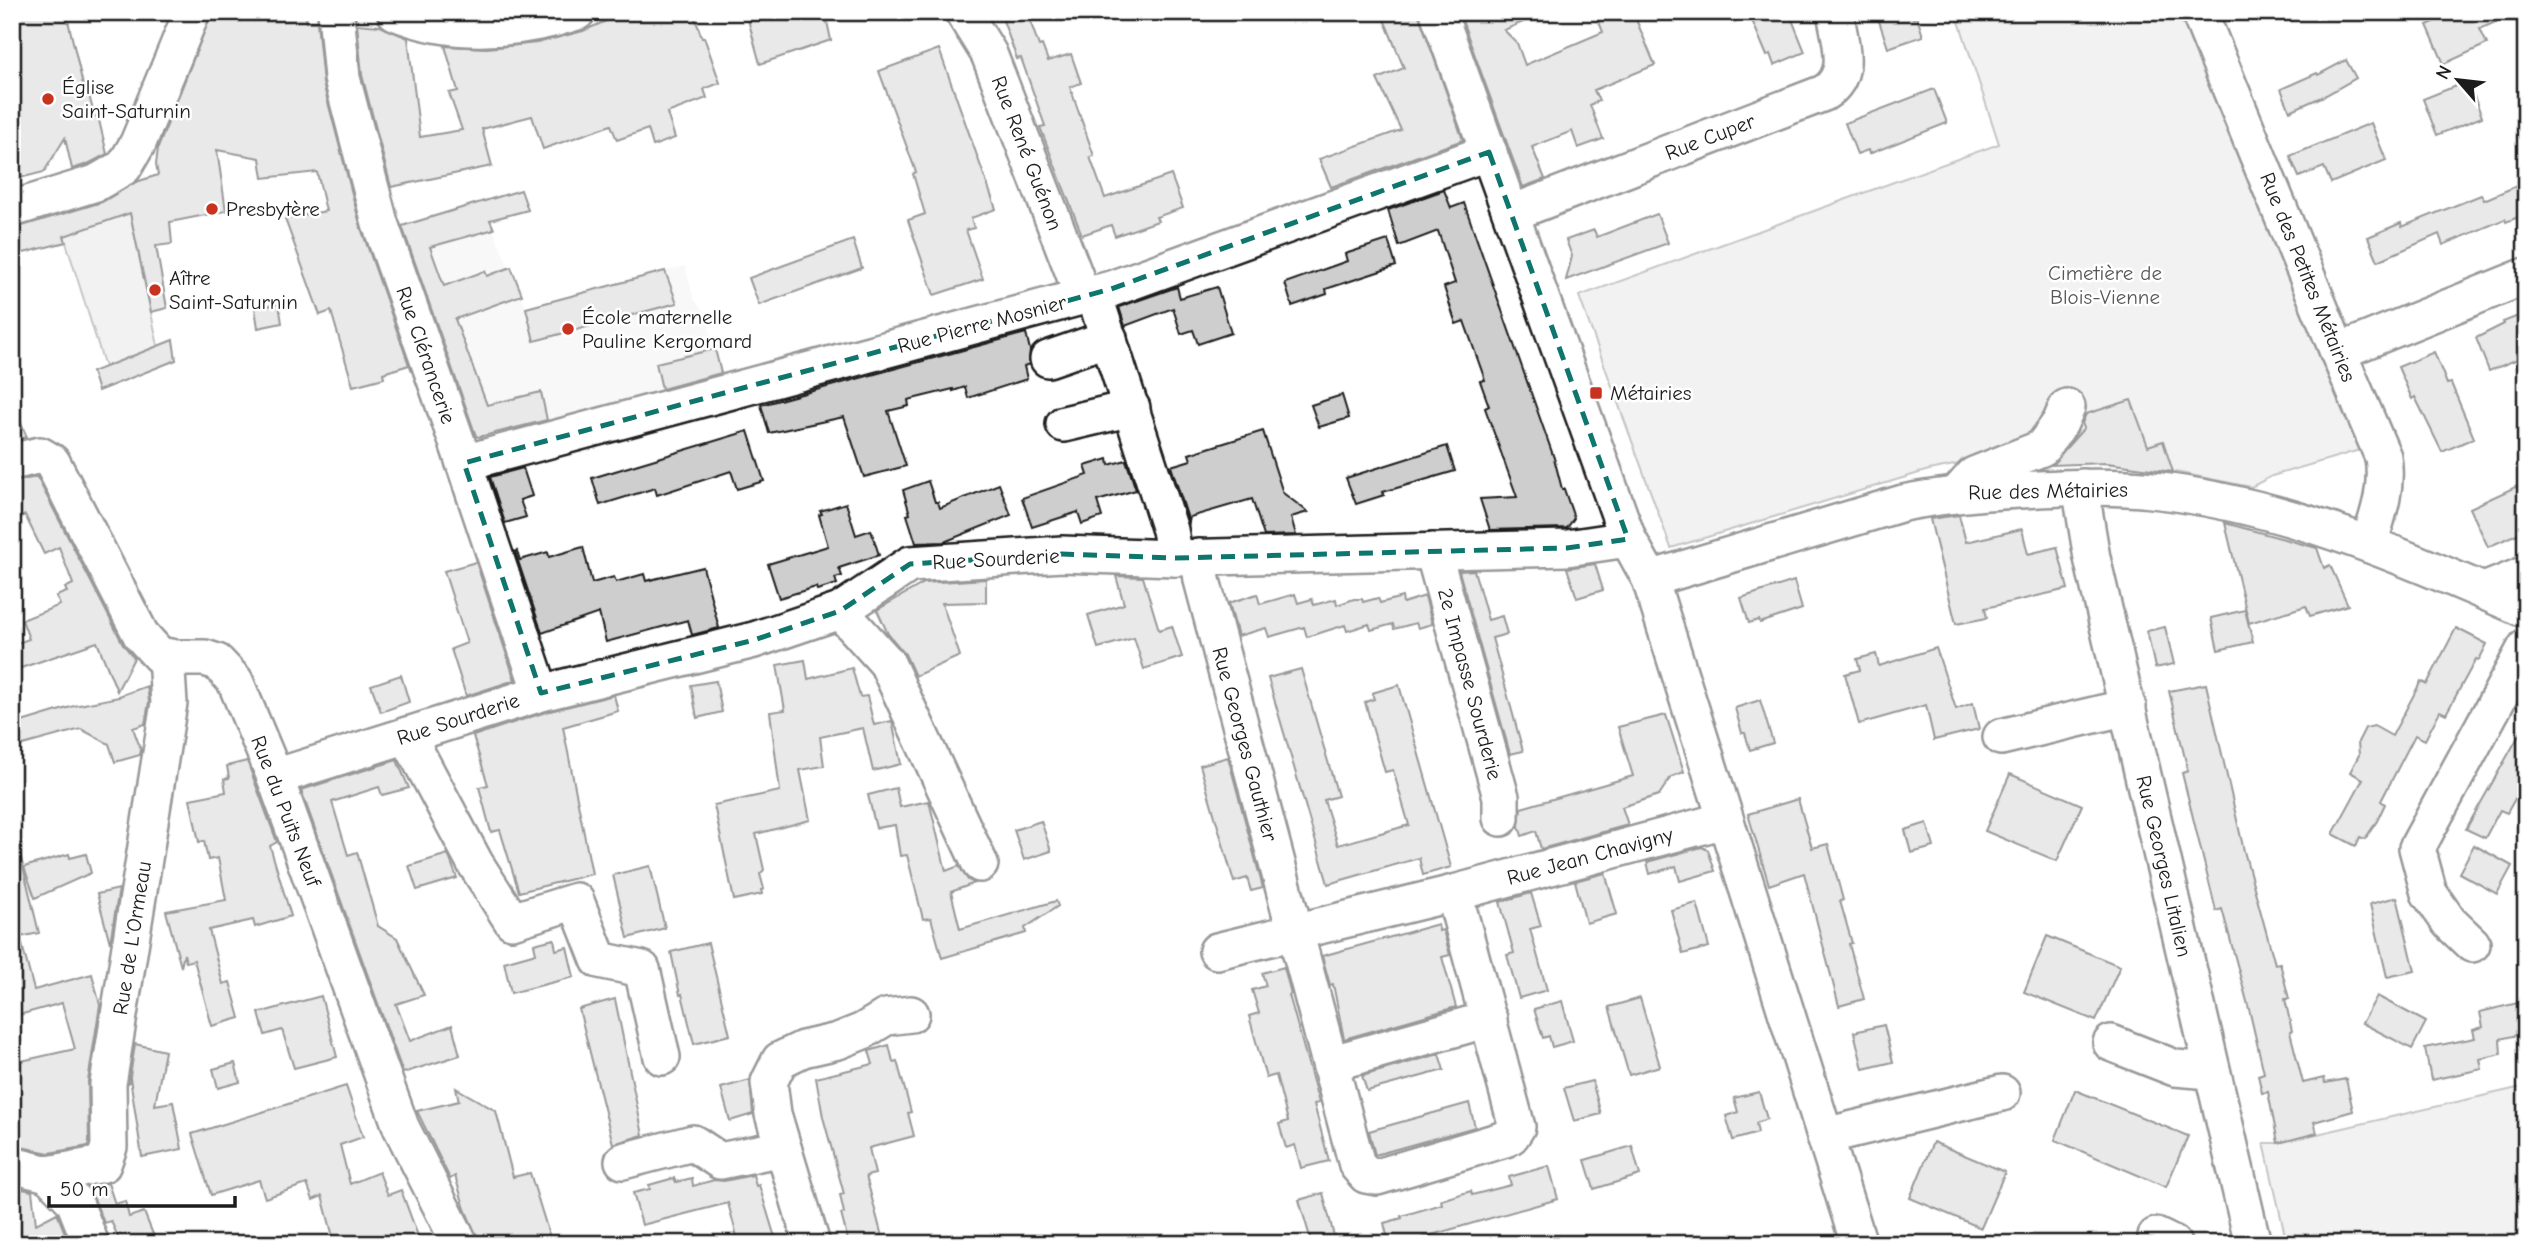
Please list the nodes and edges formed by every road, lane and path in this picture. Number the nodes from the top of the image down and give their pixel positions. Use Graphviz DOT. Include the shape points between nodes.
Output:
graph roads {
  1 [pos="192,12"];
  2 [pos="336,12"];
  3 [pos="395,12"];
  4 [pos="578,12"];
  5 [pos="963,12"];
  6 [pos="1438,12"];
  7 [pos="1835,12"];
  8 [pos="2199,12"];
  9 [pos="1489,152"];
  10 [pos="12,209"];
  11 [pos="1512,213"];
  12 [pos="2526,276"];
  13 [pos="1089,295"];
  14 [pos="1109,338"];
  15 [pos="2338,352"];
  16 [pos="1048,359"];
  17 [pos="2067,407"];
  18 [pos="1064,424"];
  19 [pos="1139,430"];
  20 [pos="23,458"];
  21 [pos="464,463"];
  22 [pos="2082,487"];
  23 [pos="1958,494"];
  24 [pos="1628,539"];
  25 [pos="2369,544"];
  26 [pos="1433,551"];
  27 [pos="1187,558"];
  28 [pos="2526,574"];
  29 [pos="1650,579"];
  30 [pos="2484,591"];
  31 [pos="2526,610"];
  32 [pos="840,611"];
  33 [pos="2526,646"];
  34 [pos="166,657"];
  35 [pos="541,693"];
  36 [pos="2128,707"];
  37 [pos="407,735"];
  38 [pos="2001,737"];
  39 [pos="275,777"];
  40 [pos="1501,818"];
  41 [pos="1725,820"];
  42 [pos="980,864"];
  43 [pos="1454,893"];
  44 [pos="1293,931"];
  45 [pos="2472,944"];
  46 [pos="1217,951"];
  47 [pos="911,1014"];
  48 [pos="1489,1019"];
  49 [pos="2110,1043"];
  50 [pos="662,1057"];
  51 [pos="1347,1059"];
  52 [pos="2211,1071"];
  53 [pos="2002,1093"];
  54 [pos="1825,1136"];
  55 [pos="783,1148"];
  56 [pos="623,1161"];
  57 [pos="12,1165"];
  58 [pos="48,1174"];
  59 [pos="91,1244"];
  60 [pos="460,1244"];
  61 [pos="812,1244"];
  62 [pos="1859,1244"];
  63 [pos="2253,1244"];
  1 -- 10 [label="street" via="138,144 124,167 96,183"];
  2 -- 21 [label="street, Rue Clérancerie" via="342,78 369,186"];
  3 -- 4 [label="street" via="464,27 522,27"];
  5 -- 13 [label="street, Rue René Guénon" via="989,54"];
  6 -- 9 [label="street"];
  7 -- 11 [label="street, Rue Cuper" via="1842,72 1835,87"];
  8 -- 15 [label="street, Rue des Petites Métairies"];
  9 -- 11 [label="street"];
  9 -- 13 [label="street, Rue Pierre Mosnier"];
  11 -- 24 [label="street"];
  12 -- 15 [label="street"];
  13 -- 14 [label="street, Rue René Guénon"];
  13 -- 21 [label="street, Rue Pierre Mosnier"];
  14 -- 16 [label="street"];
  14 -- 19 [label="street, Rue René Guénon"];
  15 -- 25 [label="street, Rue des Petites Métairies" via="2383,457 2386,476"];
  17 -- 23 [label="street" via="2042,448 1974,475"];
  18 -- 19 [label="street"];
  19 -- 27 [label="street, Rue Georges Gauthier" via="1170,530"];
  20 -- 34 [label="street" via="44,456 52,462 141,635"];
  21 -- 35 [label="street, Rue Clérancerie"];
  22 -- 23 [label="street, Rue des Métairies"];
  22 -- 25 [label="street, Rue des Métairies" via="2195,496"];
  22 -- 36 [label="street, Rue Georges Litalien" via="2092,558"];
  23 -- 29 [label="street, Rue des Métairies" via="1903,503"];
  24 -- 26 [label="street, Rue Sourderie" via="1567,548"];
  24 -- 29 [label="street"];
  25 -- 30 [label="street, Rue des Métairies"];
  26 -- 27 [label="street, Rue Sourderie"];
  26 -- 40 [label="street, 2e Impasse Sourderie" via="1501,797"];
  27 -- 32 [label="street, Rue Sourderie" via="1062,554 910,564"];
  27 -- 44 [label="street, Rue Georges Gauthier" via="1202,580"];
  28 -- 30 [label="street"];
  29 -- 41 [label="street"];
  30 -- 31 [label="street, Rue des Métairies"];
  32 -- 35 [label="street, Rue Sourderie" via="754,640"];
  32 -- 42 [label="street" via="887,663"];
  33 -- 45 [label="street" via="2417,848 2429,892 2449,922"];
  34 -- 39 [label="street, Rue du Puits Neuf" via="205,658 227,670"];
  34 -- 58 [label="street, Rue de L'Ormeau" via="169,703 108,1084 109,1147 103,1164"];
  35 -- 37 [label="street, Rue Sourderie"];
  36 -- 38 [label="street"];
  36 -- 52 [label="street, Rue Georges Litalien"];
  37 -- 39 [label="street, Rue Sourderie"];
  37 -- 50 [label="street" via="475,863 512,921 576,901 599,960 642,969"];
  39 -- 60 [label="street, Rue du Puits Neuf" via="401,1127"];
  41 -- 43 [label="street, Rue Jean Chavigny"];
  41 -- 54 [label="street"];
  43 -- 44 [label="street, Rue Jean Chavigny"];
  43 -- 48 [label="street"];
  44 -- 46 [label="street, Rue Jean Chavigny"];
  44 -- 48 [label="street, Rue Georges Gauthier" via="1357,1166 1366,1175 1377,1177 1505,1139 1514,1132 1517,1122"];
  47 -- 55 [label="street" via="886,1017 850,1036 780,1060 769,1082"];
  48 -- 51 [label="street"];
  49 -- 52 [label="street" via="2175,1068"];
  52 -- 63 [label="street, Rue Georges Litalien"];
  53 -- 54 [label="street"];
  54 -- 62 [label="street"];
  55 -- 56 [label="street" via="720,1161 693,1143"];
  55 -- 61 [label="street"];
  57 -- 58 [label="street"];
  58 -- 59 [label="street" via="74,1201"];
}
